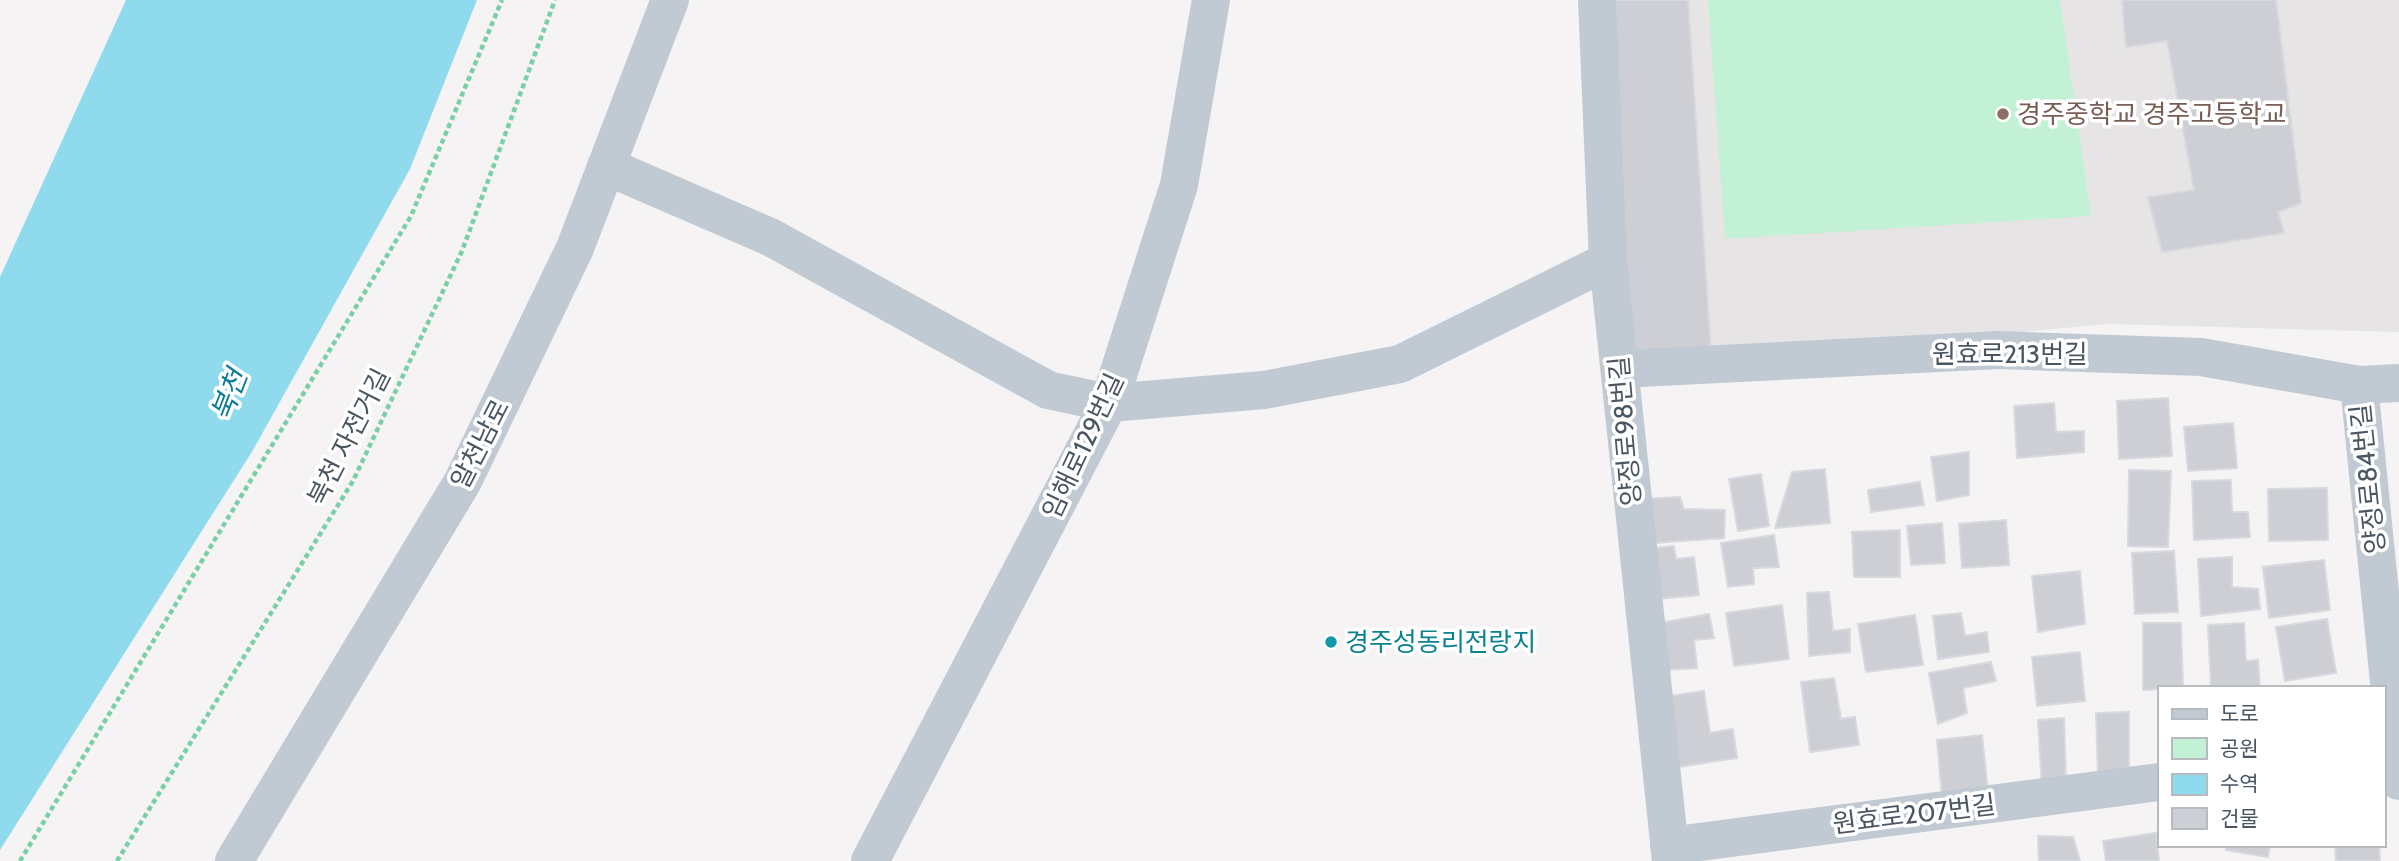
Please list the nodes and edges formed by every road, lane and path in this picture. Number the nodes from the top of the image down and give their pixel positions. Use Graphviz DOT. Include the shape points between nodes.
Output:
graph roads {
  1 [pos="502,0"];
  2 [pos="555,0"];
  3 [pos="670,0"];
  4 [pos="1210,0"];
  5 [pos="1597,0"];
  6 [pos="607,166"];
  7 [pos="1608,261"];
  8 [pos="1620,369"];
  9 [pos="2399,383"];
  10 [pos="2359,385"];
  11 [pos="1109,404"];
  12 [pos="2394,759"];
  13 [pos="2158,782"];
  14 [pos="1670,853"];
  15 [pos="20,861"];
  16 [pos="117,861"];
  17 [pos="234,861"];
  18 [pos="870,861"];
  1 -- 15 [label="path" via="411,216"];
  2 -- 16 [label="path, 북천 자전거길" via="462,251 353,481"];
  3 -- 6 [label="street, 알천남로"];
  4 -- 11 [label="street, 임해로129번길" via="1180,185"];
  5 -- 7 [label="street, 양정로98번길"];
  6 -- 11 [label="street" via="770,237 1048,390"];
  6 -- 17 [label="street, 알천남로" via="575,248 463,481"];
  7 -- 8 [label="street, 양정로98번길"];
  7 -- 11 [label="street" via="1400,364 1264,390"];
  8 -- 10 [label="street, 원효로213번길" via="1999,350 2201,357"];
  8 -- 14 [label="street, 양정로98번길"];
  9 -- 10 [label="street, 원효로213번길"];
  10 -- 12 [label="street, 양정로84번길"];
  11 -- 18 [label="street, 임해로129번길"];
  13 -- 14 [label="street, 원효로207번길"];
}
